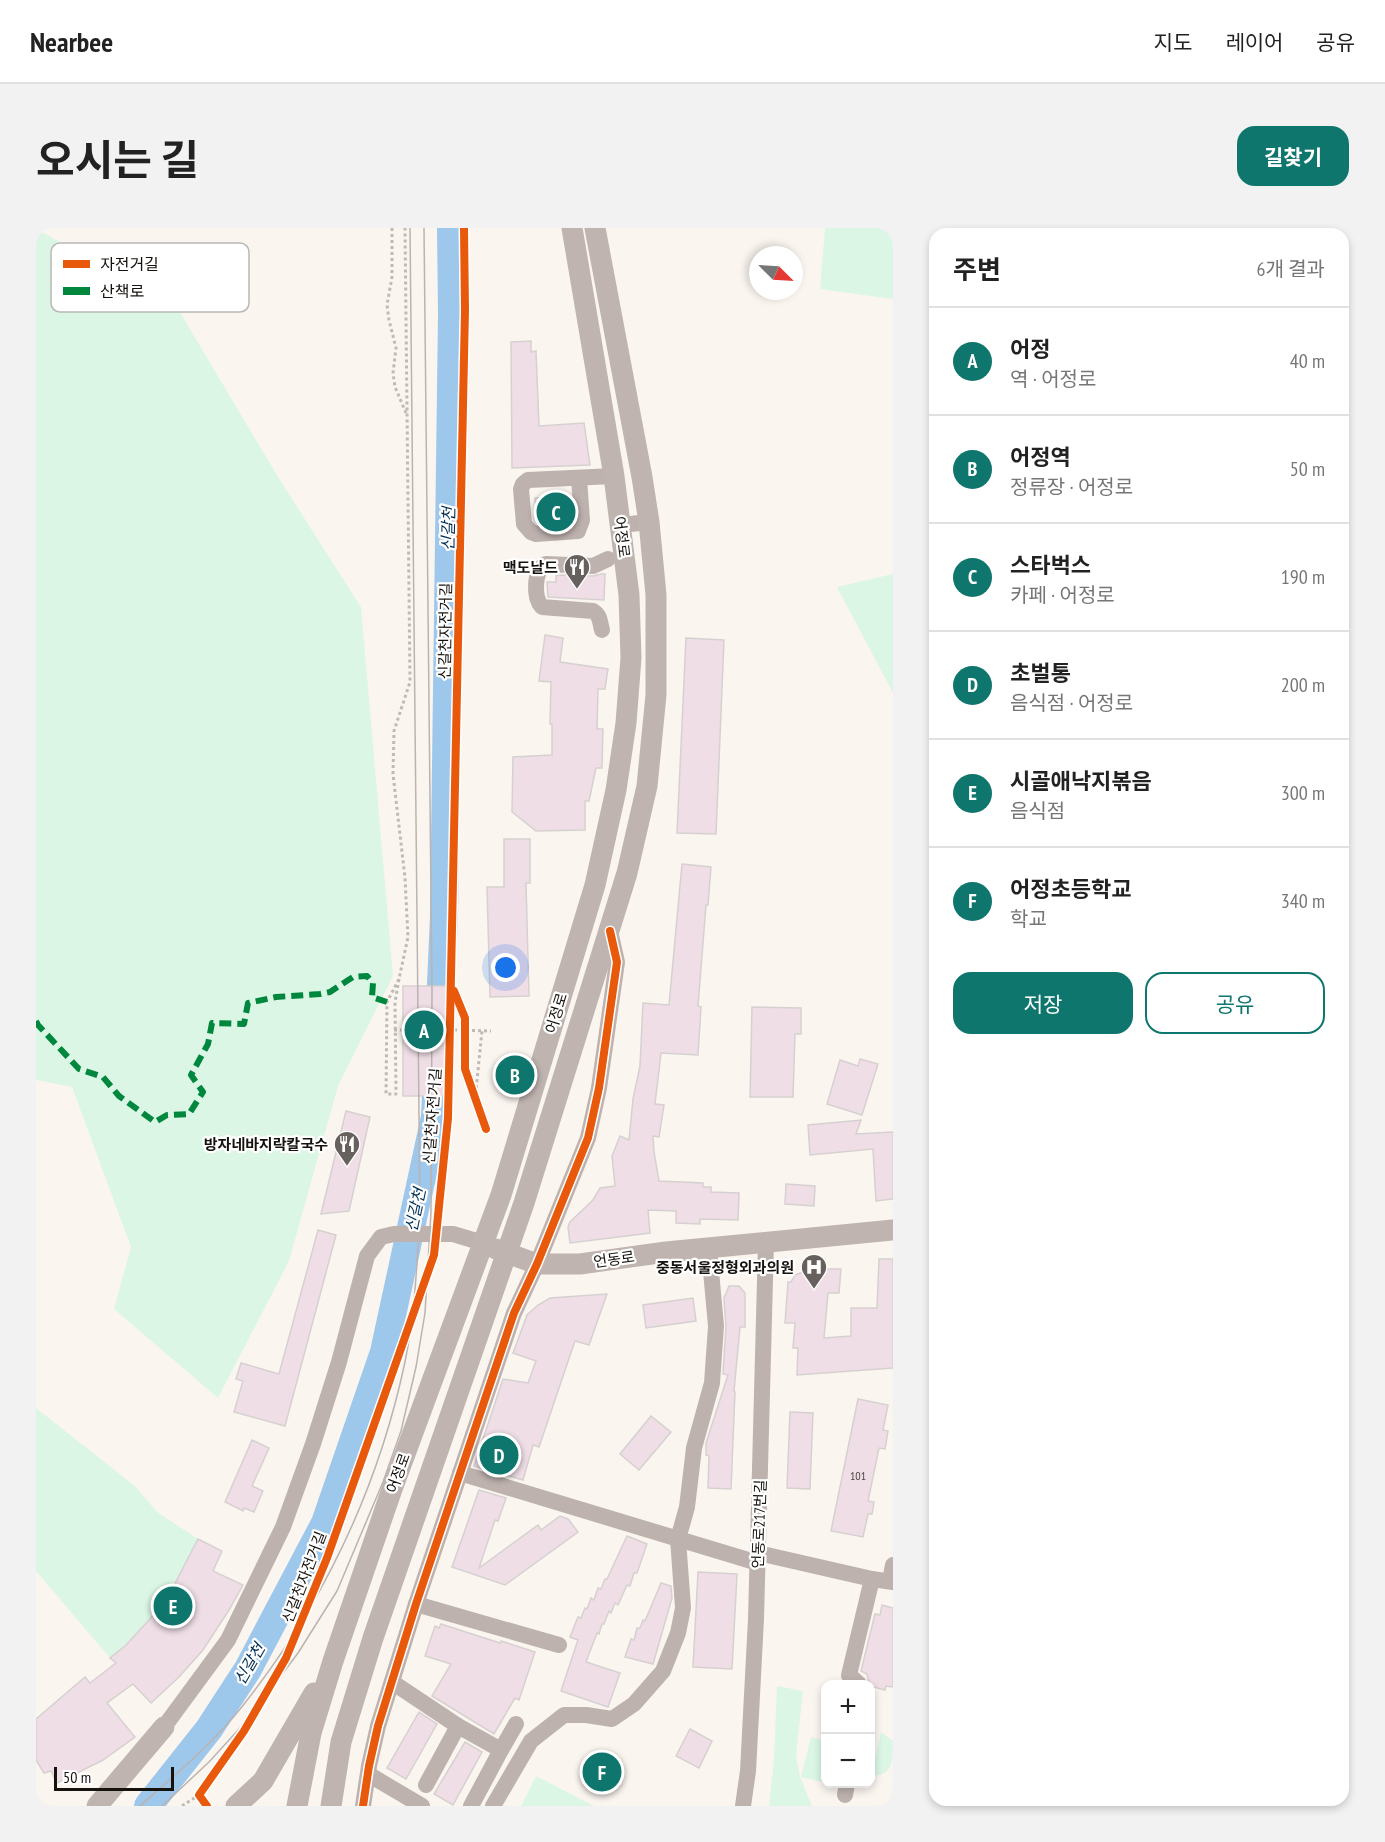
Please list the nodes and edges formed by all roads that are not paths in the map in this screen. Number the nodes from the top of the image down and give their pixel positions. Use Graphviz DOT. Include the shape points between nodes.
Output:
graph roads {
  1 [pos="572,228"];
  2 [pos="595,228"];
  3 [pos="614,476"];
  4 [pos="579,478"];
  5 [pos="649,522"];
  6 [pos="621,525"];
  7 [pos="608,559"];
  8 [pos="602,630"];
  9 [pos="610,931"];
  10 [pos="893,1230"];
  11 [pos="766,1242"];
  12 [pos="483,1244"];
  13 [pos="709,1249"];
  14 [pos="507,1254"];
  15 [pos="537,1264"];
  16 [pos="460,1473"];
  17 [pos="678,1539"];
  18 [pos="758,1558"];
  19 [pos="892,1576"];
  20 [pos="872,1579"];
  21 [pos="416,1604"];
  22 [pos="559,1645"];
  23 [pos="333,1661"];
  24 [pos="855,1680"];
  25 [pos="392,1682"];
  26 [pos="516,1724"];
  27 [pos="458,1726"];
  28 [pos="164,1727"];
  29 [pos="501,1750"];
  30 [pos="368,1774"];
  31 [pos="426,1785"];
  32 [pos="97,1806"];
  33 [pos="236,1806"];
  34 [pos="297,1806"];
  35 [pos="331,1806"];
  36 [pos="363,1806"];
  37 [pos="422,1806"];
  38 [pos="471,1806"];
  39 [pos="493,1806"];
  40 [pos="743,1806"];
  1 -- 3 [label="main road, 어정로"];
  2 -- 5 [label="main road, 어정로"];
  3 -- 4 [label="street"];
  3 -- 6 [label="main road, 어정로"];
  4 -- 4 [label="street" via="582,520 578,531 536,534 526,529 523,484 528,480"];
  5 -- 6 [label="street"];
  5 -- 9 [label="main road, 어정로" via="656,595 656,695 646,786"];
  6 -- 12 [label="main road, 어정로" via="631,658 616,790 595,885"];
  7 -- 8 [label="street" via="593,566 546,564 538,572 537,599 542,606 593,611"];
  9 -- 14 [label="main road, 어정로"];
  9 -- 15 [label="street" via="616,962 599,1088 588,1138"];
  10 -- 11 [label="main road, 언동로"];
  11 -- 13 [label="main road, 언동로"];
  11 -- 18 [label="street, 언동로217번길"];
  12 -- 14 [label="main road, 언동로"];
  12 -- 23 [label="main road, 어정로"];
  12 -- 28 [label="street" via="453,1234 394,1234 381,1238 367,1256 339,1362 282,1527 228,1640"];
  13 -- 15 [label="main road, 언동로" via="580,1264"];
  13 -- 17 [label="street" via="716,1326 712,1383 694,1448 687,1507"];
  14 -- 15 [label="main road, 언동로"];
  14 -- 35 [label="main road, 어정로" via="373,1638 341,1742"];
  15 -- 16 [label="street" via="514,1313"];
  16 -- 17 [label="street"];
  16 -- 21 [label="street"];
  17 -- 18 [label="street"];
  17 -- 39 [label="street" via="683,1608 663,1671 634,1704 612,1719 564,1715 531,1741"];
  18 -- 20 [label="street"];
  18 -- 40 [label="street, 언동로217번길"];
  19 -- 20 [label="street"];
  20 -- 24 [label="street" via="849,1675"];
  21 -- 22 [label="street"];
  21 -- 25 [label="street"];
  23 -- 33 [label="main road" via="263,1781"];
  23 -- 34 [label="main road, 어정로" via="311,1733"];
  25 -- 27 [label="street"];
  25 -- 30 [label="street"];
  26 -- 29 [label="street"];
  27 -- 29 [label="street"];
  27 -- 31 [label="street"];
  28 -- 32 [label="main road"];
  29 -- 38 [label="street"];
  30 -- 36 [label="street"];
  30 -- 37 [label="street"];
}
